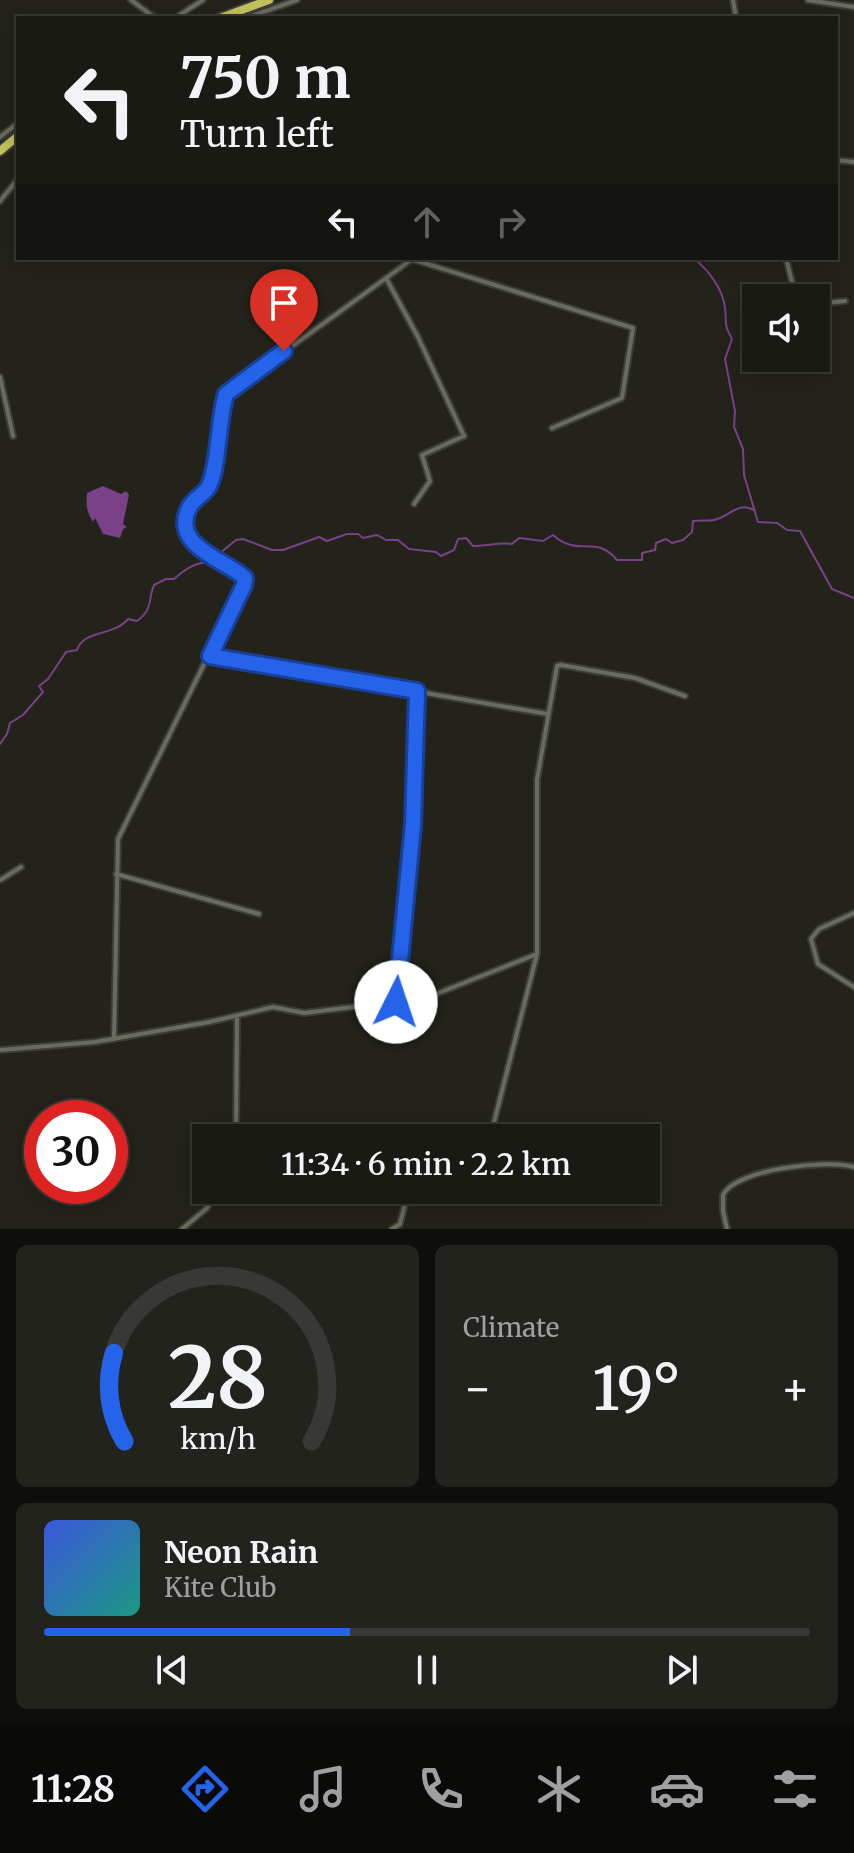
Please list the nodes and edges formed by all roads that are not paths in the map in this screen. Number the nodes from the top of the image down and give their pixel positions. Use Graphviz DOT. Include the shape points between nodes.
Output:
graph roads {
  1 [pos="131,0"];
  2 [pos="203,0"];
  3 [pos="269,0"];
  4 [pos="294,0"];
  5 [pos="808,0"];
  6 [pos="820,1"];
  7 [pos="854,7"];
  8 [pos="152,16"];
  9 [pos="178,16"];
  10 [pos="225,16"];
  11 [pos="251,16"];
  12 [pos="16,125"];
  13 [pos="0,137"];
  14 [pos="16,138"];
  15 [pos="0,151"];
  16 [pos="16,181"];
  17 [pos="0,201"];
  18 [pos="409,260"];
  19 [pos="413,260"];
  20 [pos="786,260"];
  21 [pos="386,278"];
  22 [pos="792,284"];
  23 [pos="845,301"];
  24 [pos="830,303"];
  25 [pos="0,377"];
  26 [pos="552,428"];
  27 [pos="13,436"];
  28 [pos="414,504"];
  29 [pos="210,656"];
  30 [pos="417,691"];
  31 [pos="685,696"];
  32 [pos="548,714"];
  33 [pos="21,867"];
  34 [pos="116,874"];
  35 [pos="0,880"];
  36 [pos="854,913"];
  37 [pos="259,914"];
  38 [pos="537,954"];
  39 [pos="854,987"];
  40 [pos="396,1002"];
  41 [pos="237,1015"];
  42 [pos="114,1039"];
  43 [pos="0,1050"];
  44 [pos="236,1124"];
  45 [pos="494,1124"];
  46 [pos="854,1167"];
  47 [pos="210,1204"];
  48 [pos="405,1204"];
  49 [pos="182,1229"];
  50 [pos="392,1229"];
  51 [pos="727,1229"];
  1 -- 8 [label="street"];
  2 -- 9 [label="street"];
  3 -- 10 [label="highway"];
  4 -- 11 [label="street"];
  5 -- 6 [label="street"];
  6 -- 7 [label="street"];
  12 -- 13 [label="street"];
  14 -- 15 [label="highway"];
  16 -- 17 [label="street"];
  18 -- 21 [label="street"];
  19 -- 26 [label="street" via="634,329 622,398"];
  20 -- 22 [label="street"];
  21 -- 28 [label="street" via="464,436 422,455 430,481"];
  21 -- 29 [label="street" via="226,394 210,483 185,517 200,550 245,578"];
  23 -- 24 [label="street"];
  25 -- 27 [label="street"];
  29 -- 30 [label="street"];
  29 -- 34 [label="street" via="120,834"];
  30 -- 32 [label="street"];
  30 -- 40 [label="street" via="413,825"];
  31 -- 32 [label="street" via="635,678 561,665 556,668"];
  32 -- 38 [label="street" via="537,780"];
  33 -- 35 [label="street"];
  34 -- 37 [label="street"];
  34 -- 42 [label="street"];
  36 -- 39 [label="street" via="812,934 811,944 818,964"];
  38 -- 40 [label="street" via="426,998"];
  38 -- 45 [label="street"];
  40 -- 41 [label="street" via="304,1013 273,1007"];
  41 -- 42 [label="street"];
  41 -- 44 [label="street"];
  42 -- 43 [label="street"];
  46 -- 51 [label="street" via="800,1165 733,1183 723,1195"];
  47 -- 49 [label="street"];
  48 -- 50 [label="street" via="400,1224"];
}
